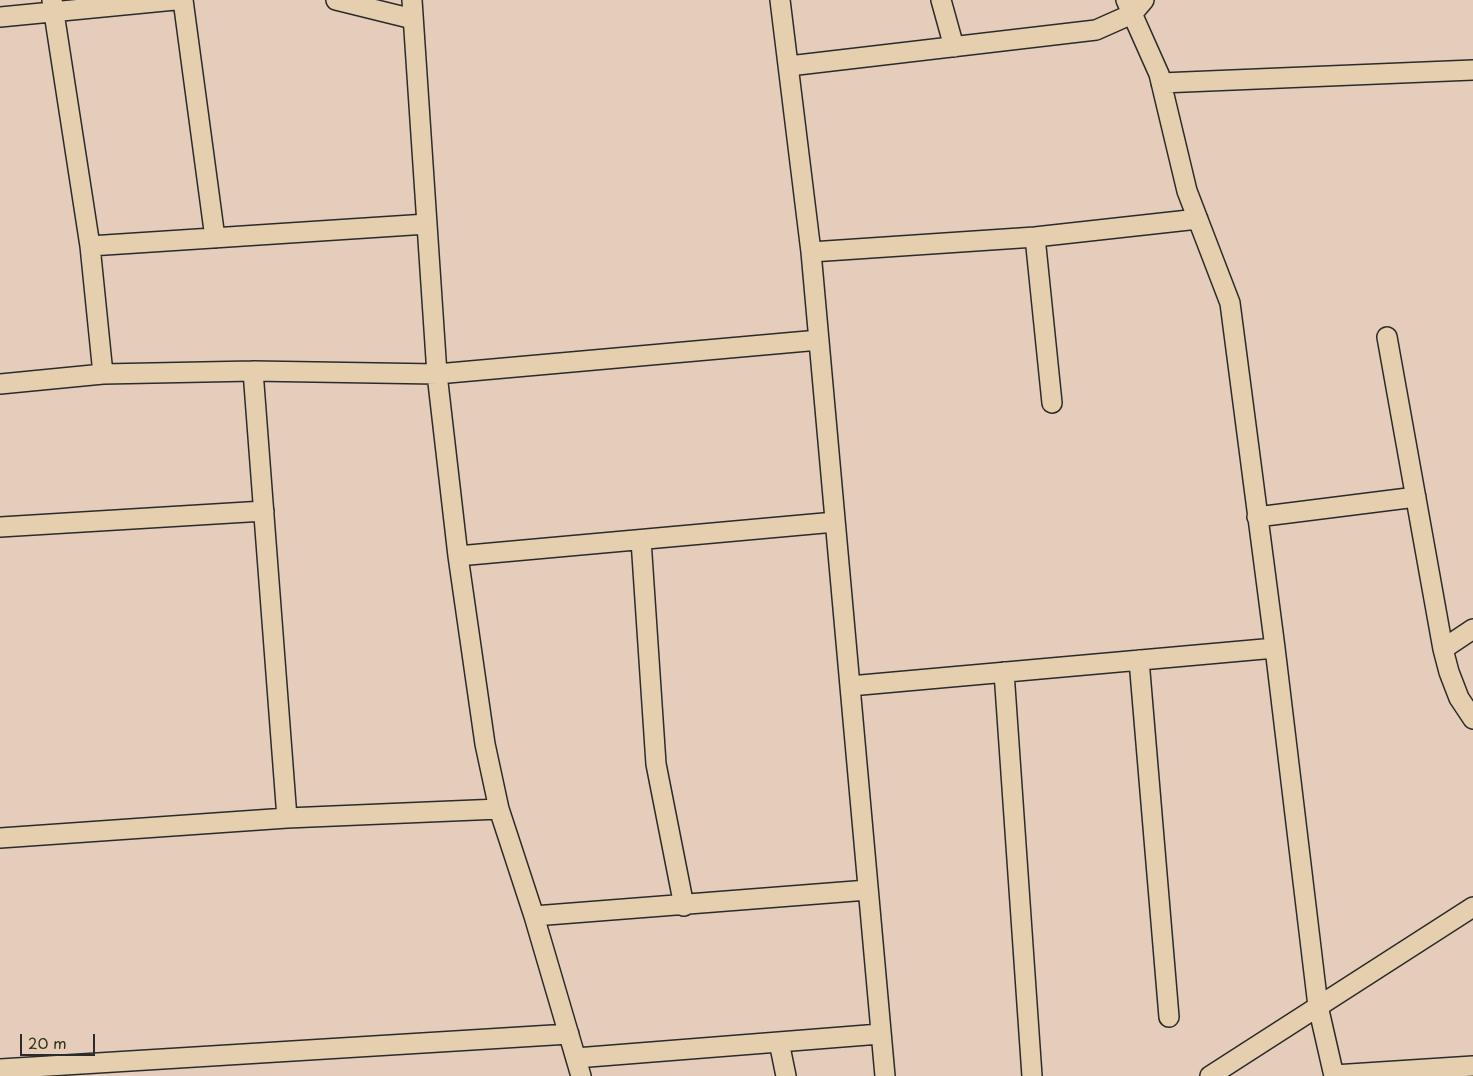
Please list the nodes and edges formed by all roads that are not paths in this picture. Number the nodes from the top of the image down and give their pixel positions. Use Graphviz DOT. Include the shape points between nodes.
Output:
graph roads {
  1 [pos="175,0"];
  2 [pos="183,0"];
  3 [pos="336,0"];
  4 [pos="412,0"];
  5 [pos="780,0"];
  6 [pos="941,0"];
  7 [pos="1134,5"];
  8 [pos="53,6"];
  9 [pos="0,17"];
  10 [pos="413,19"];
  11 [pos="954,47"];
  12 [pos="789,66"];
  13 [pos="1473,70"];
  14 [pos="1161,83"];
  15 [pos="1198,219"];
  16 [pos="427,224"];
  17 [pos="1035,237"];
  18 [pos="215,238"];
  19 [pos="90,246"];
  20 [pos="811,252"];
  21 [pos="1387,337"];
  22 [pos="819,340"];
  23 [pos="253,371"];
  24 [pos="103,374"];
  25 [pos="437,374"];
  26 [pos="0,384"];
  27 [pos="1052,403"];
  28 [pos="1416,497"];
  29 [pos="264,511"];
  30 [pos="1257,517"];
  31 [pos="835,522"];
  32 [pos="0,527"];
  33 [pos="641,540"];
  34 [pos="458,556"];
  35 [pos="1473,629"];
  36 [pos="1275,648"];
  37 [pos="1443,648"];
  38 [pos="1139,660"];
  39 [pos="1004,672"];
  40 [pos="850,686"];
  41 [pos="1473,719"];
  42 [pos="499,809"];
  43 [pos="287,818"];
  44 [pos="0,838"];
  45 [pos="868,890"];
  46 [pos="684,906"];
  47 [pos="1473,907"];
  48 [pos="534,916"];
  49 [pos="1318,1006"];
  50 [pos="1169,1017"];
  51 [pos="569,1034"];
  52 [pos="880,1034"];
  53 [pos="779,1042"];
  54 [pos="1473,1066"];
  55 [pos="578,1067"];
  56 [pos="0,1068"];
  57 [pos="786,1076"];
  58 [pos="885,1076"];
  59 [pos="1032,1076"];
  60 [pos="1210,1076"];
  61 [pos="1334,1076"];
  1 -- 8 [label="street"];
  2 -- 18 [label="street"];
  3 -- 10 [label="street"];
  4 -- 10 [label="street"];
  5 -- 12 [label="street"];
  6 -- 11 [label="street"];
  7 -- 11 [label="street" via="1096,30"];
  7 -- 14 [label="street"];
  8 -- 9 [label="street"];
  8 -- 19 [label="street"];
  10 -- 16 [label="street"];
  11 -- 12 [label="street"];
  12 -- 20 [label="street"];
  13 -- 14 [label="street"];
  14 -- 15 [label="street" via="1187,191"];
  15 -- 17 [label="street"];
  15 -- 30 [label="street" via="1230,303"];
  16 -- 18 [label="street"];
  16 -- 25 [label="street"];
  17 -- 20 [label="street"];
  17 -- 27 [label="street"];
  18 -- 19 [label="street"];
  19 -- 24 [label="street"];
  20 -- 22 [label="street"];
  21 -- 28 [label="street"];
  22 -- 25 [label="street"];
  22 -- 31 [label="street"];
  23 -- 24 [label="street"];
  23 -- 25 [label="street"];
  23 -- 29 [label="street"];
  24 -- 26 [label="street"];
  25 -- 34 [label="street"];
  28 -- 30 [label="street"];
  28 -- 37 [label="street"];
  29 -- 32 [label="street"];
  29 -- 43 [label="street"];
  30 -- 36 [label="street"];
  31 -- 33 [label="street"];
  31 -- 40 [label="street"];
  33 -- 34 [label="street"];
  33 -- 46 [label="street" via="656,764"];
  34 -- 42 [label="street" via="485,744"];
  35 -- 37 [label="street"];
  36 -- 38 [label="street"];
  36 -- 49 [label="street"];
  37 -- 41 [label="street" via="1459,698"];
  38 -- 39 [label="street"];
  38 -- 50 [label="street"];
  39 -- 40 [label="street"];
  39 -- 59 [label="street"];
  40 -- 45 [label="street"];
  42 -- 43 [label="street"];
  42 -- 48 [label="street"];
  43 -- 44 [label="street"];
  45 -- 46 [label="street"];
  45 -- 52 [label="street"];
  46 -- 48 [label="street"];
  47 -- 49 [label="street"];
  48 -- 51 [label="street"];
  49 -- 60 [label="street"];
  49 -- 61 [label="street"];
  51 -- 55 [label="street"];
  51 -- 56 [label="street"];
  52 -- 53 [label="street"];
  52 -- 58 [label="street"];
  53 -- 55 [label="street"];
  53 -- 57 [label="street"];
  54 -- 61 [label="street"];
}
